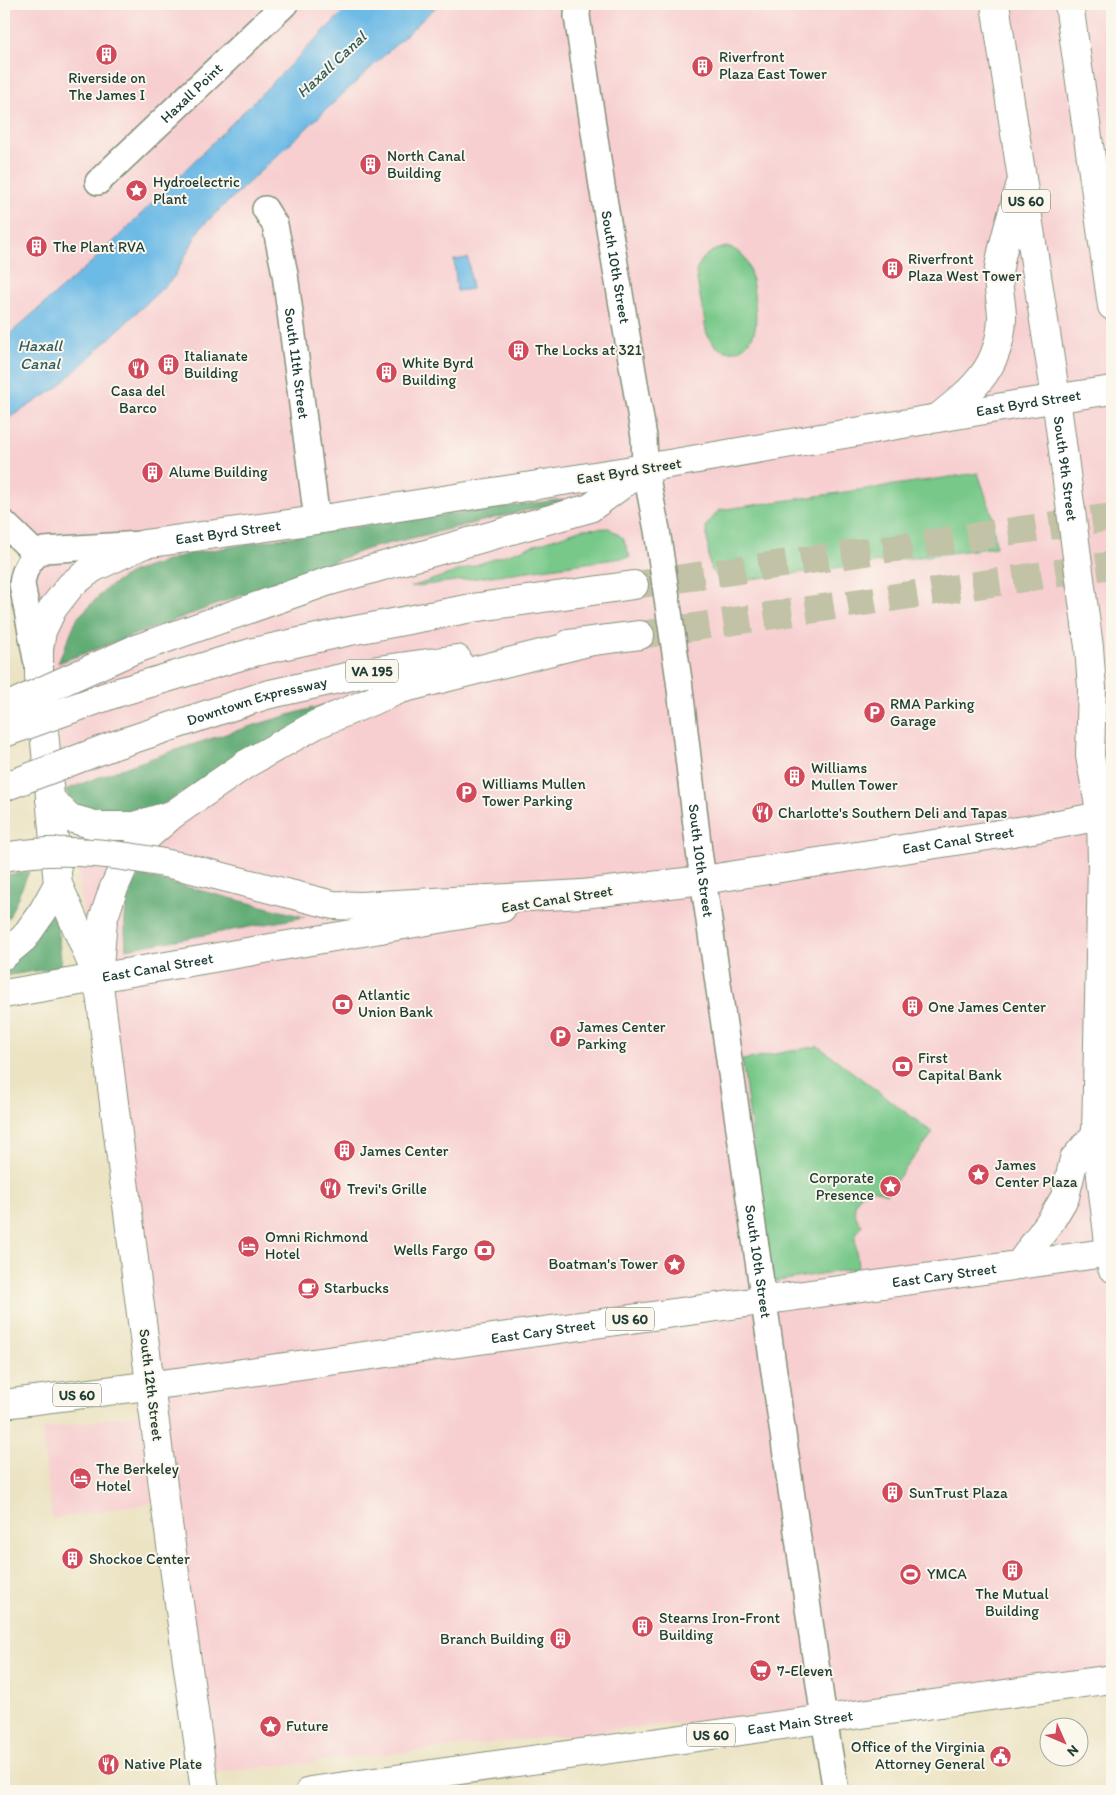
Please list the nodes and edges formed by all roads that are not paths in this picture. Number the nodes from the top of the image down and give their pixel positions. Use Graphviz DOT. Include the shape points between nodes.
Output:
graph roads {
  1 [pos="285,4"];
  2 [pos="578,4"];
  3 [pos="995,4"];
  4 [pos="1069,4"];
  5 [pos="1091,160"];
  6 [pos="1022,175"];
  7 [pos="98,182"];
  8 [pos="1112,200"];
  9 [pos="265,209"];
  10 [pos="1112,306"];
  11 [pos="1112,390"];
  12 [pos="1056,398"];
  13 [pos="939,417"];
  14 [pos="645,468"];
  15 [pos="317,520"];
  16 [pos="4,523"];
  17 [pos="144,544"];
  18 [pos="36,554"];
  19 [pos="634,585"];
  20 [pos="640,635"];
  21 [pos="588,642"];
  22 [pos="39,676"];
  23 [pos="4,708"];
  24 [pos="4,733"];
  25 [pos="4,787"];
  26 [pos="50,799"];
  27 [pos="1108,811"];
  28 [pos="172,815"];
  29 [pos="4,857"];
  30 [pos="704,880"];
  31 [pos="58,884"];
  32 [pos="583,894"];
  33 [pos="4,955"];
  34 [pos="98,978"];
  35 [pos="4,994"];
  36 [pos="1096,1134"];
  37 [pos="1106,1168"];
  38 [pos="1111,1257"];
  39 [pos="1019,1265"];
  40 [pos="763,1300"];
  41 [pos="151,1386"];
  42 [pos="4,1404"];
  43 [pos="1112,1679"];
  44 [pos="824,1719"];
  45 [pos="205,1791"];
  46 [pos="310,1791"];
  47 [pos="836,1791"];
  1 -- 7 [label="street, Haxall Point"];
  2 -- 14 [label="street, South 10th Street" via="577,16 602,186 644,437"];
  3 -- 6 [label="main road, South 9th Street / US 60"];
  4 -- 5 [label="main road"];
  5 -- 8 [label="main road"];
  5 -- 10 [label="main road"];
  6 -- 12 [label="main road, South 9th Street / US 60"];
  6 -- 13 [label="main road" via="998,270 1002,319 996,349 988,369 977,384"];
  9 -- 15 [label="street, South 11th Street" via="275,225 285,274"];
  11 -- 12 [label="main road, East Byrd Street"];
  12 -- 13 [label="main road, East Byrd Street"];
  12 -- 27 [label="main road, South 9th Street / US 60" via="1089,647 1092,688 1090,756"];
  13 -- 14 [label="main road, East Byrd Street"];
  14 -- 15 [label="main road, East Byrd Street"];
  14 -- 23 [label="main road, bridge" via="590,508 326,582 133,650"];
  14 -- 30 [label="street, South 10th Street" via="679,680"];
  15 -- 17 [label="main road, East Byrd Street"];
  16 -- 18 [label="street"];
  17 -- 18 [label="street, East Byrd Street" via="44,550"];
  17 -- 22 [label="main road, East Byrd Street" via="93,568 71,585 53,608 42,631"];
  18 -- 22 [label="street, East Byrd Street" via="23,573 22,584"];
  19 -- 24 [label="main road, bridge" via="472,608 254,652 116,693"];
  20 -- 21 [label="main road, Downtown Expressway / VA 195"];
  21 -- 25 [label="main road, Downtown Expressway / VA 195, bridge" via="368,672 266,695 112,746"];
  21 -- 28 [label="main road" via="401,689 309,729 246,764"];
  22 -- 26 [label="main road, East Byrd Street"];
  26 -- 28 [label="main road" via="70,818 98,826 134,826"];
  26 -- 31 [label="main road, East Byrd Street"];
  27 -- 30 [label="main road, East Canal Street" via="1032,829"];
  27 -- 36 [label="main road, South 9th Street / US 60" via="1102,864"];
  28 -- 34 [label="main road" via="125,863 103,920"];
  29 -- 32 [label="main road, bridge" via="78,851 121,855 188,868 333,905"];
  30 -- 32 [label="main road, East Canal Street"];
  30 -- 40 [label="street, South 10th Street"];
  31 -- 33 [label="main road" via="24,938"];
  31 -- 34 [label="main road, East Byrd Street"];
  32 -- 34 [label="main road, East Canal Street"];
  34 -- 35 [label="main road, East Canal Street"];
  34 -- 41 [label="main road, South 12th Street"];
  36 -- 37 [label="main road, South 9th Street / US 60"];
  36 -- 39 [label="main road" via="1074,1159 1065,1197"];
  37 -- 38 [label="main road, South 9th Street / US 60"];
  38 -- 39 [label="main road, East Cary Street / US 60"];
  39 -- 40 [label="main road, East Cary Street / US 60"];
  40 -- 41 [label="main road, East Cary Street / US 60"];
  40 -- 44 [label="street, South 10th Street"];
  41 -- 42 [label="main road, East Cary Street / US 60"];
  41 -- 45 [label="main road, South 12th Street"];
  43 -- 44 [label="main road, East Main Street / US 60"];
  44 -- 46 [label="main road, East Main Street / US 60"];
  44 -- 47 [label="street, South 10th Street"];
}
